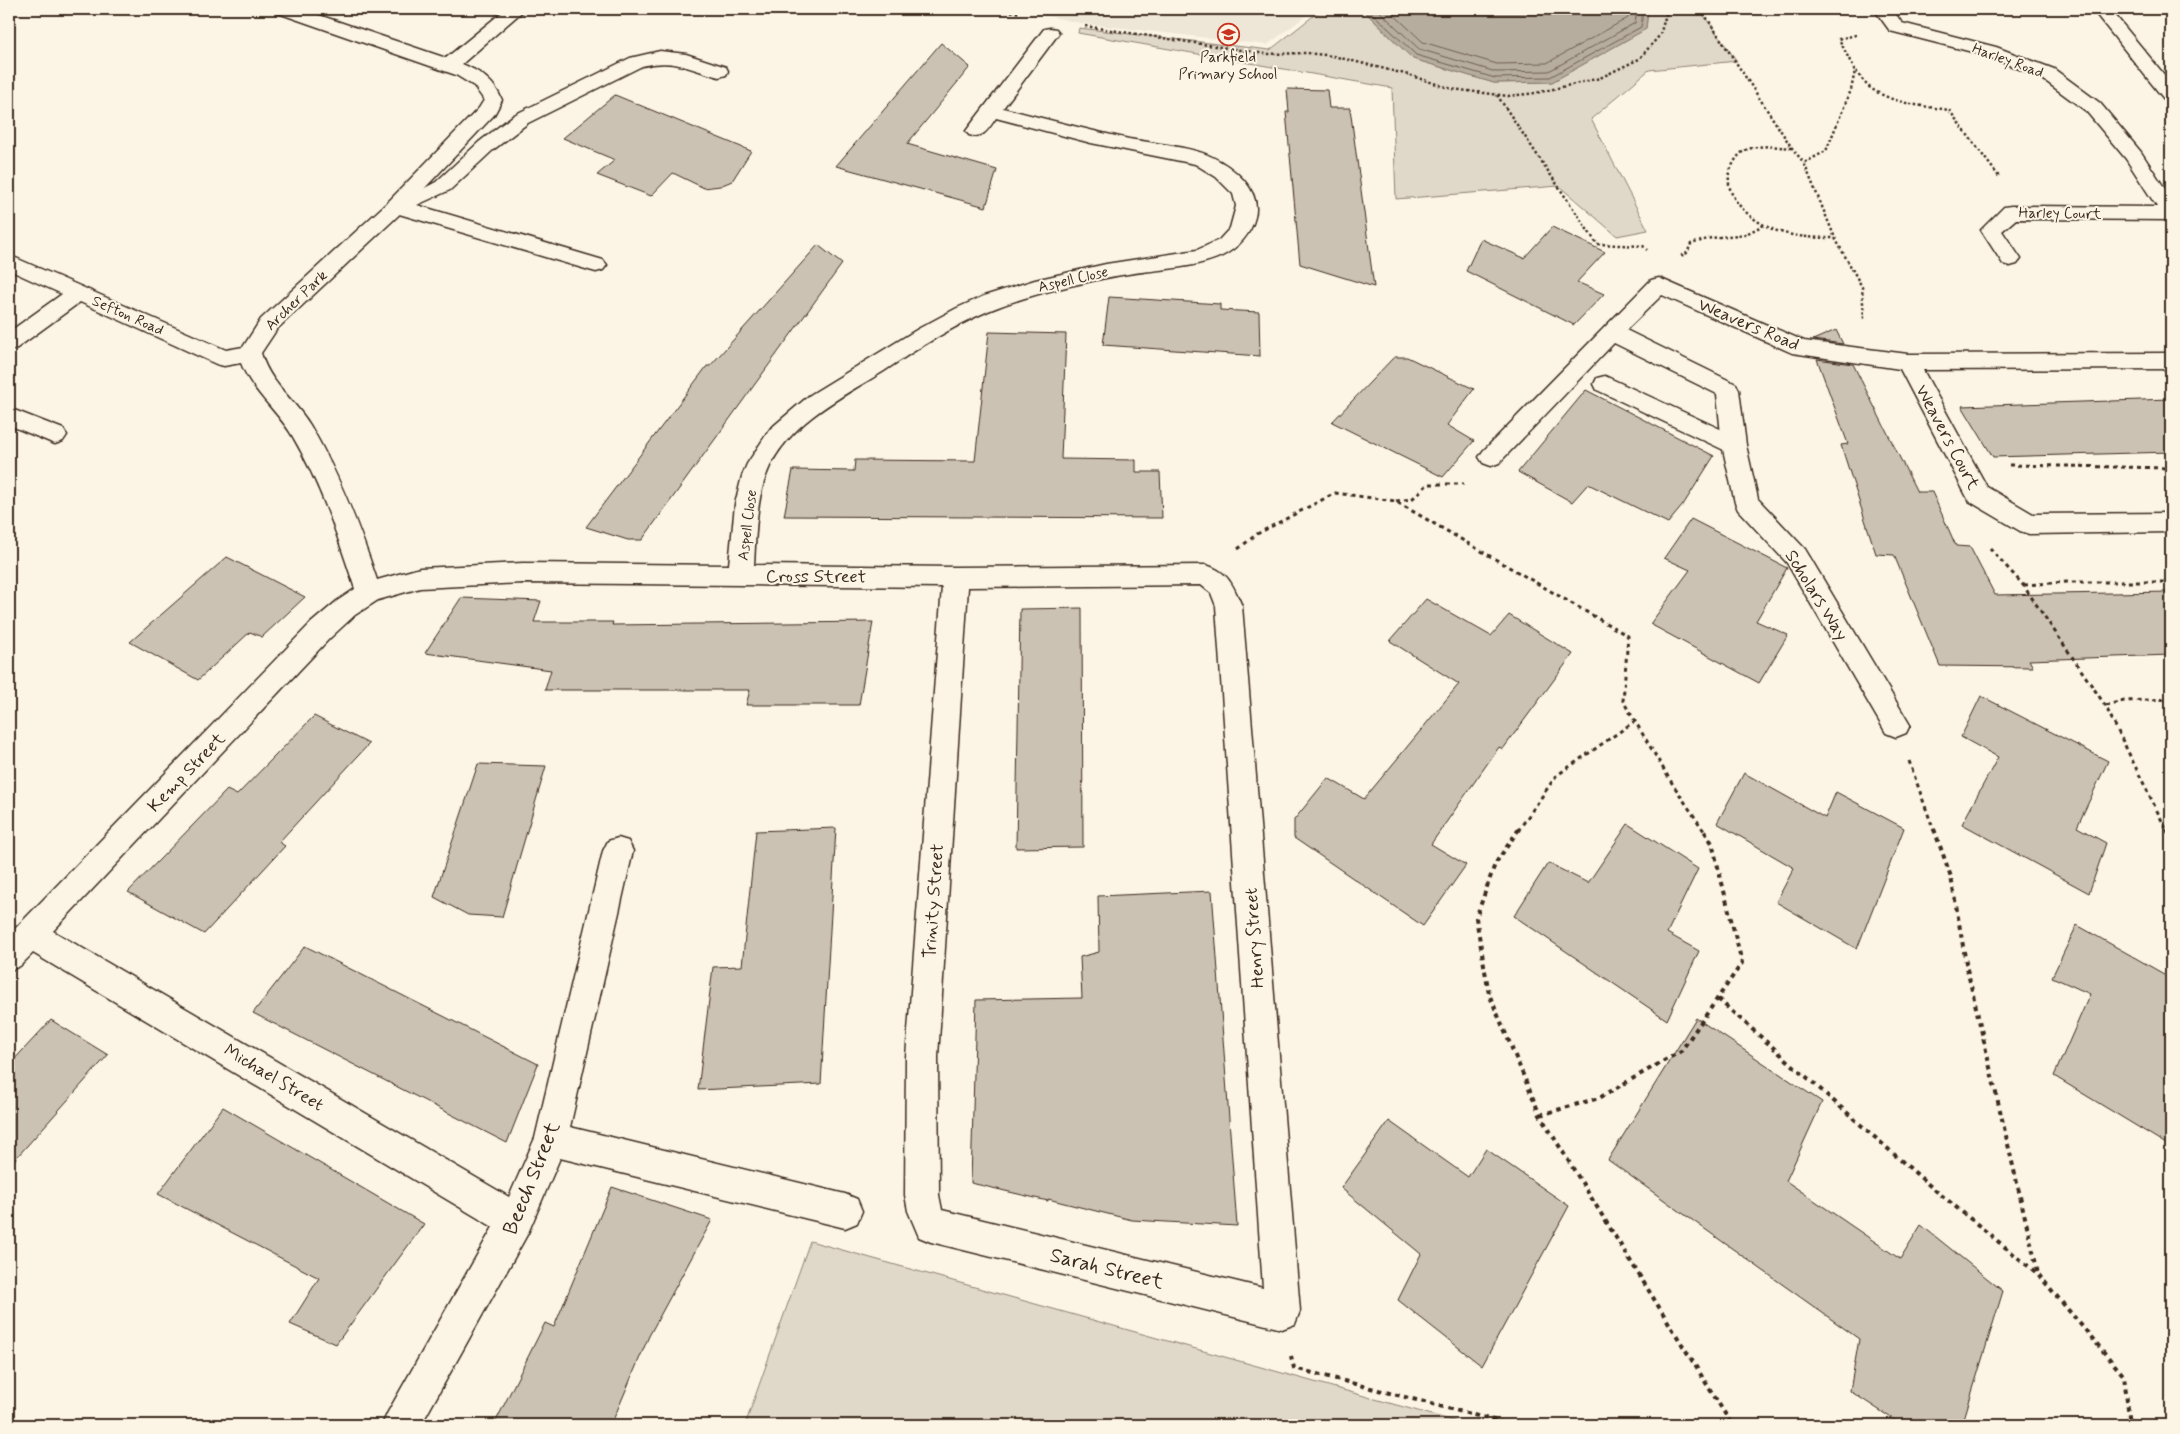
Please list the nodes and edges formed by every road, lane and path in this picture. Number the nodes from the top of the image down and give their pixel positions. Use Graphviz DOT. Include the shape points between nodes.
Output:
graph roads {
  1 [pos="284,9"];
  2 [pos="516,9"];
  3 [pos="996,9"];
  4 [pos="1670,9"];
  5 [pos="1701,9"];
  6 [pos="1883,9"];
  7 [pos="2100,9"];
  8 [pos="1024,14"];
  9 [pos="1081,25"];
  10 [pos="1050,33"];
  11 [pos="449,65"];
  12 [pos="719,71"];
  13 [pos="1855,71"];
  14 [pos="1497,95"];
  15 [pos="2171,95"];
  16 [pos="991,111"];
  17 [pos="976,131"];
  18 [pos="1792,148"];
  19 [pos="1804,163"];
  20 [pos="396,206"];
  21 [pos="2026,212"];
  22 [pos="2171,213"];
  23 [pos="1764,226"];
  24 [pos="1835,238"];
  25 [pos="2010,259"];
  26 [pos="9,262"];
  27 [pos="596,265"];
  28 [pos="1662,265"];
  29 [pos="1670,290"];
  30 [pos="78,293"];
  31 [pos="1611,332"];
  32 [pos="9,343"];
  33 [pos="250,353"];
  34 [pos="2171,361"];
  35 [pos="1908,362"];
  36 [pos="1605,384"];
  37 [pos="9,416"];
  38 [pos="55,435"];
  39 [pos="1734,445"];
  40 [pos="1491,457"];
  41 [pos="1959,458"];
  42 [pos="2171,468"];
  43 [pos="1472,484"];
  44 [pos="1396,501"];
  45 [pos="2171,522"];
  46 [pos="1206,575"];
  47 [pos="741,576"];
  48 [pos="956,577"];
  49 [pos="2171,582"];
  50 [pos="2023,585"];
  51 [pos="368,593"];
  52 [pos="2171,699"];
  53 [pos="2104,705"];
  54 [pos="1635,720"];
  55 [pos="1896,725"];
  56 [pos="618,851"];
  57 [pos="20,945"];
  58 [pos="1718,999"];
  59 [pos="1540,1115"];
  60 [pos="551,1138"];
  61 [pos="845,1211"];
  62 [pos="516,1221"];
  63 [pos="931,1224"];
  64 [pos="2038,1274"];
  65 [pos="1282,1311"];
  66 [pos="402,1425"];
  67 [pos="1512,1425"];
  68 [pos="1732,1425"];
  69 [pos="2130,1425"];
  1 -- 11 [label="street"];
  2 -- 11 [label="street"];
  3 -- 8 [label="path"];
  4 -- 14 [label="path" via="1660,35 1639,59 1600,78 1536,94"];
  5 -- 18 [label="path"];
  6 -- 22 [label="street, Harley Road" via="1896,27 1990,51 2047,73 2093,107 2134,156"];
  7 -- 15 [label="street"];
  9 -- 14 [label="path" via="1266,54 1333,56 1452,89"];
  10 -- 16 [label="street"];
  11 -- 20 [label="street, Archer Park" via="484,84 492,95 492,105"];
  12 -- 20 [label="street" via="680,58 660,56 636,62 521,119 443,186 426,196"];
  13 -- 21 [label="path" via="1871,88 1885,94 1924,107 1950,110"];
  14 -- 28 [label="path" via="1597,244 1643,246"];
  16 -- 17 [label="street"];
  16 -- 47 [label="street, Aspell Close" via="1090,137 1200,159 1216,167 1243,194 1244,224 1228,244 1200,257 1134,266 1038,286 967,312 820,400 771,442 758,466 750,492"];
  18 -- 19 [label="path"];
  18 -- 23 [label="path" via="1744,150 1729,171 1728,187 1735,198"];
  20 -- 27 [label="street"];
  20 -- 33 [label="street, Archer Park" via="269,324"];
  21 -- 22 [label="street, Harley Court"];
  21 -- 25 [label="street, Harley Court" via="2011,212 1991,230"];
  23 -- 24 [label="path" via="1795,235"];
  23 -- 28 [label="path" via="1742,235 1709,238 1691,244 1688,253"];
  26 -- 30 [label="street, Sefton Road"];
  28 -- 29 [label="path"];
  29 -- 31 [label="street" via="1659,285"];
  29 -- 35 [label="street, Weavers Road" via="1800,348"];
  30 -- 32 [label="street"];
  30 -- 33 [label="street, Sefton Road" via="224,358"];
  31 -- 39 [label="street, Scholars Way" via="1728,390"];
  31 -- 40 [label="street"];
  33 -- 51 [label="street" via="252,367 293,418 330,485"];
  34 -- 35 [label="street, Weavers Road"];
  35 -- 41 [label="street, Weavers Court"];
  36 -- 39 [label="street"];
  37 -- 38 [label="street"];
  39 -- 55 [label="street, Scholars Way" via="1746,503 1796,556"];
  41 -- 42 [label="path" via="1988,465"];
  41 -- 45 [label="street, Weavers Court" via="1978,494 2029,524"];
  43 -- 44 [label="path" via="1428,484 1412,499"];
  44 -- 46 [label="path" via="1335,493 1258,534"];
  44 -- 54 [label="path" via="1628,636 1623,701"];
  46 -- 48 [label="street, Cross Street"];
  46 -- 65 [label="street, Henry Street" via="1221,587 1229,606"];
  47 -- 48 [label="street, Cross Street"];
  47 -- 51 [label="street, Cross Street" via="523,573 420,578"];
  48 -- 63 [label="street, Trinity Street" via="922,1057 922,1196"];
  49 -- 50 [label="path"];
  51 -- 57 [label="street, Kemp Street" via="320,631"];
  52 -- 53 [label="path"];
  54 -- 58 [label="path" via="1712,843 1742,962"];
  54 -- 59 [label="path" via="1556,776 1496,864 1476,918 1489,994"];
  55 -- 64 [label="path" via="1951,877 1967,969"];
  56 -- 60 [label="street, Beech Street"];
  57 -- 62 [label="street, Michael Street"];
  58 -- 59 [label="path" via="1681,1051 1599,1098"];
  58 -- 64 [label="path" via="1929,1185"];
  59 -- 68 [label="path"];
  60 -- 61 [label="street"];
  60 -- 62 [label="street, Beech Street"];
  62 -- 66 [label="street, Beech Street"];
  63 -- 65 [label="street, Sarah Street"];
  64 -- 69 [label="path" via="2124,1376"];
  65 -- 67 [label="path" via="1294,1368"];
}
